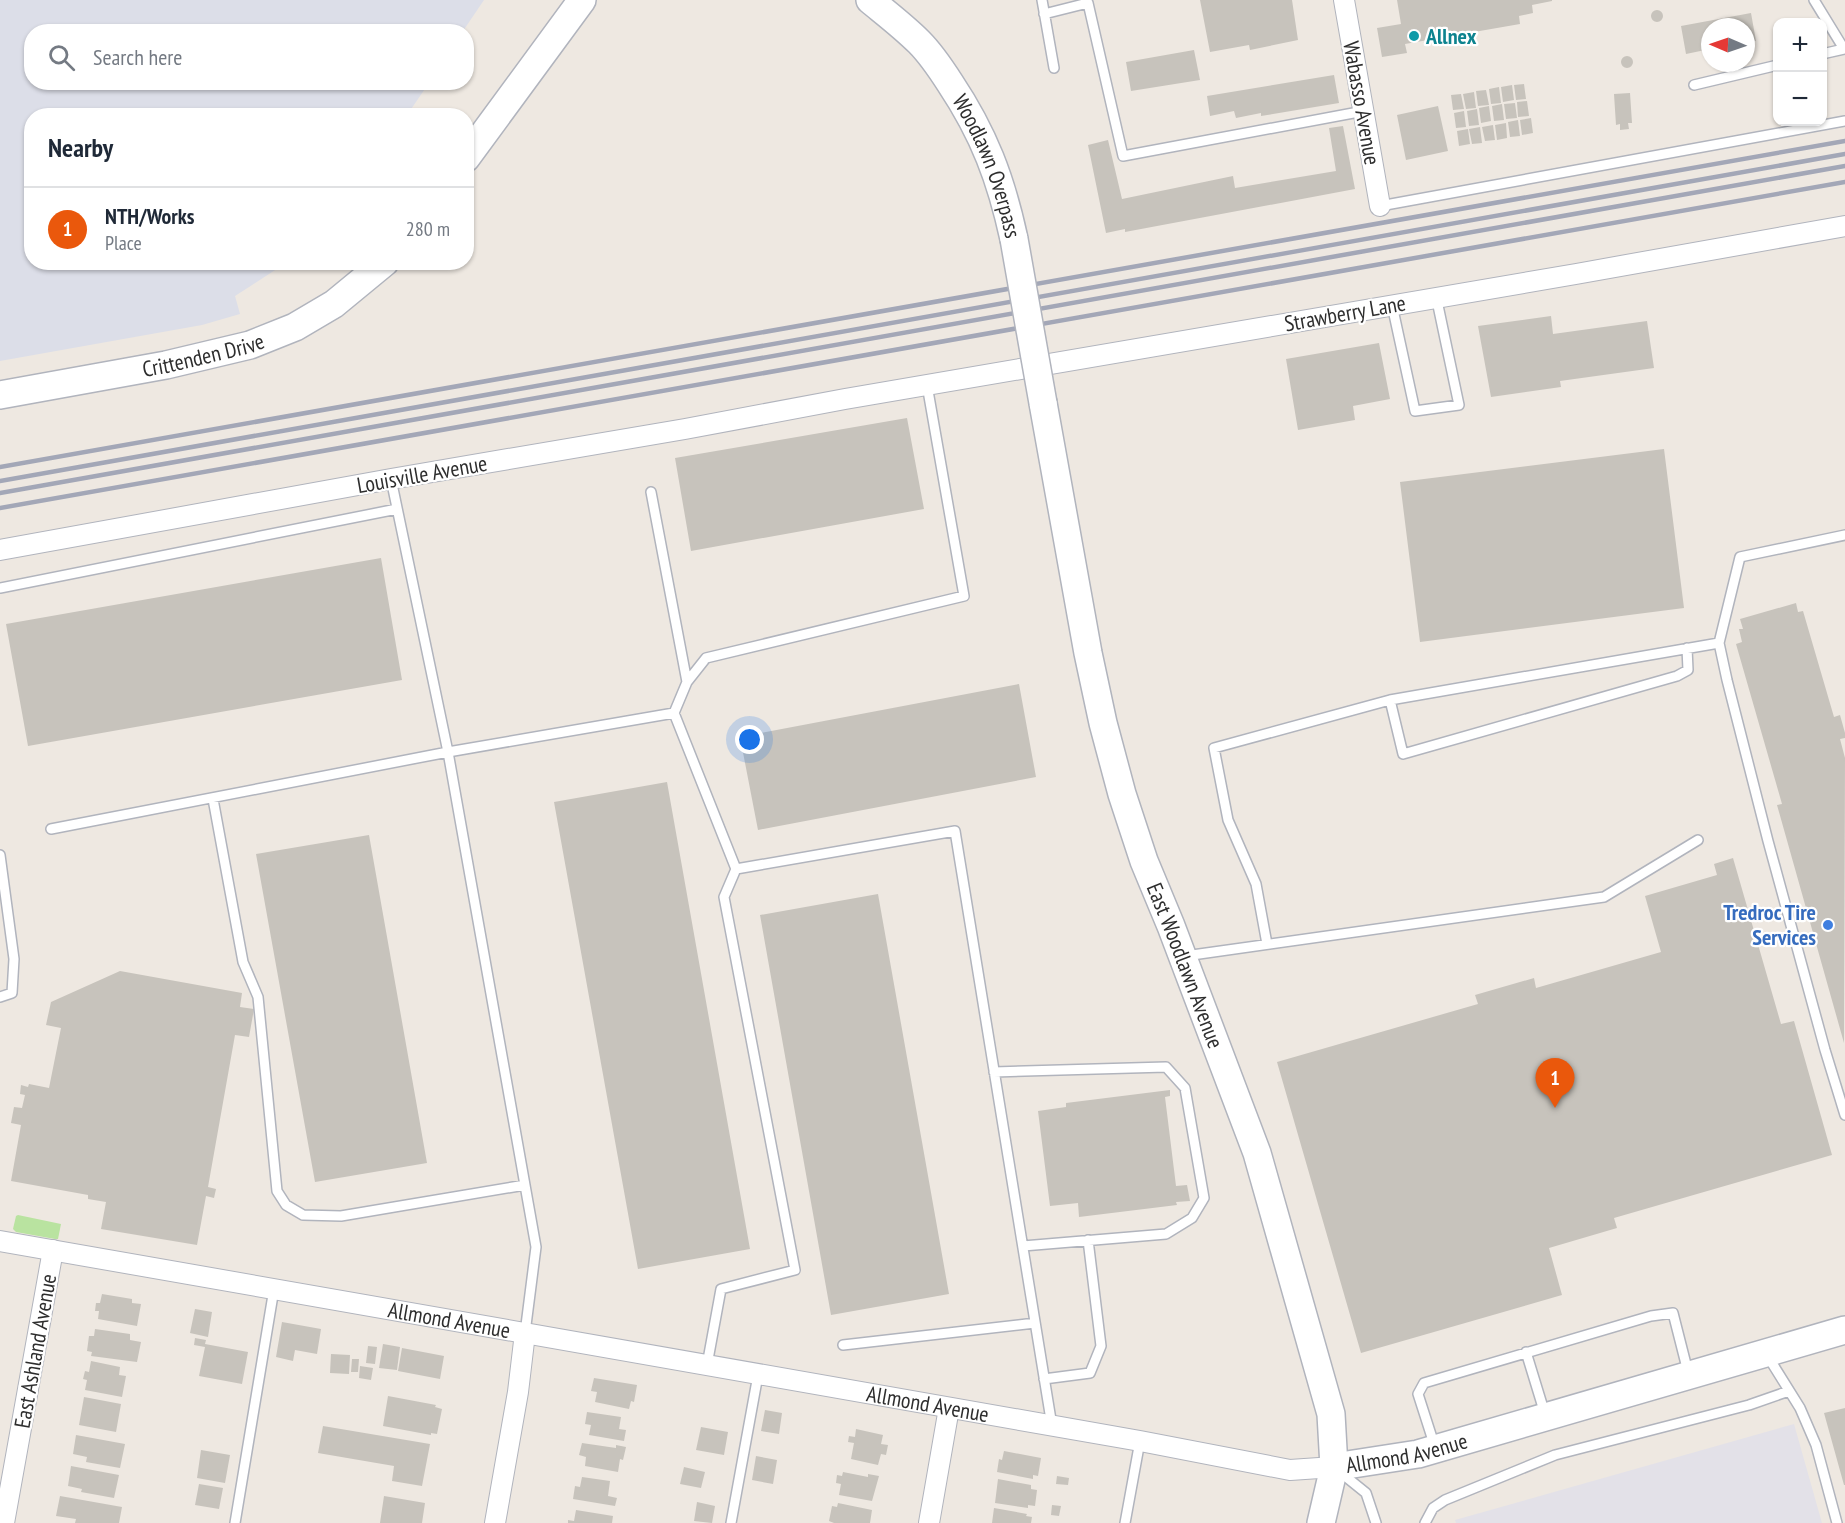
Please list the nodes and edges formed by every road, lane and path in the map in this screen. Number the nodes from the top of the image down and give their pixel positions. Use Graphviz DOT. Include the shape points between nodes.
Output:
graph roads {
  1 [pos="582,0"];
  2 [pos="870,0"];
  3 [pos="1042,0"];
  4 [pos="1344,0"];
  5 [pos="1814,0"];
  6 [pos="1044,14"];
  7 [pos="1845,51"];
  8 [pos="1827,53"];
  9 [pos="1773,66"];
  10 [pos="1054,68"];
  11 [pos="1694,85"];
  12 [pos="1364,111"];
  13 [pos="1845,121"];
  14 [pos="474,147"];
  15 [pos="1380,206"];
  16 [pos="1845,226"];
  17 [pos="375,270"];
  18 [pos="1436,296"];
  19 [pos="1392,305"];
  20 [pos="927,385"];
  21 [pos="0,395"];
  22 [pos="844,399"];
  23 [pos="1043,403"];
  24 [pos="391,479"];
  25 [pos="651,492"];
  26 [pos="397,509"];
  27 [pos="1845,535"];
  28 [pos="0,550"];
  29 [pos="0,588"];
  30 [pos="1719,643"];
  31 [pos="1687,648"];
  32 [pos="687,682"];
  33 [pos="1390,700"];
  34 [pos="674,713"];
  35 [pos="448,752"];
  36 [pos="213,799"];
  37 [pos="51,830"];
  38 [pos="1698,840"];
  39 [pos="0,855"];
  40 [pos="736,869"];
  41 [pos="1267,944"];
  42 [pos="1183,956"];
  43 [pos="0,997"];
  44 [pos="994,1072"];
  45 [pos="1845,1115"];
  46 [pos="525,1185"];
  47 [pos="1088,1240"];
  48 [pos="0,1241"];
  49 [pos="1023,1246"];
  50 [pos="53,1250"];
  51 [pos="274,1289"];
  52 [pos="1035,1323"];
  53 [pos="1845,1330"];
  54 [pos="525,1333"];
  55 [pos="843,1345"];
  56 [pos="1527,1352"];
  57 [pos="1765,1353"];
  58 [pos="707,1366"];
  59 [pos="1689,1374"];
  60 [pos="758,1375"];
  61 [pos="1044,1379"];
  62 [pos="1789,1391"];
  63 [pos="949,1408"];
  64 [pos="1546,1416"];
  65 [pos="1052,1426"];
  66 [pos="1140,1441"];
  67 [pos="1436,1449"];
  68 [pos="1334,1467"];
  69 [pos="4,1523"];
  70 [pos="235,1523"];
  71 [pos="495,1523"];
  72 [pos="731,1523"];
  73 [pos="929,1523"];
  74 [pos="1125,1523"];
  75 [pos="1321,1523"];
  76 [pos="1376,1523"];
  77 [pos="1425,1523"];
  78 [pos="1837,1523"];
  1 -- 14 [label="main road"];
  2 -- 23 [label="main road, Woodlawn Overpass, bridge" via="921,43 981,135 1001,186 1014,239"];
  3 -- 6 [label="lane"];
  4 -- 12 [label="street, Wabasso Avenue"];
  5 -- 7 [label="lane"];
  6 -- 10 [label="lane"];
  6 -- 12 [label="lane" via="1088,3 1123,156"];
  7 -- 8 [label="lane"];
  9 -- 11 [label="lane"];
  12 -- 15 [label="street, Wabasso Avenue"];
  13 -- 15 [label="lane"];
  16 -- 18 [label="street, Strawberry Lane"];
  17 -- 21 [label="main road, Crittenden Drive" via="334,304 295,327 250,345 166,365"];
  18 -- 19 [label="street, Strawberry Lane"];
  18 -- 19 [label="lane" via="1459,405 1415,411"];
  19 -- 20 [label="street, Strawberry Lane"];
  20 -- 22 [label="street, Strawberry Lane"];
  20 -- 32 [label="lane" via="964,596 706,658"];
  22 -- 24 [label="street, Louisville Avenue"];
  23 -- 42 [label="main road, East Woodlawn Avenue" via="1103,723 1144,861"];
  24 -- 26 [label="lane"];
  24 -- 28 [label="street, Louisville Avenue"];
  25 -- 32 [label="lane"];
  26 -- 29 [label="lane"];
  26 -- 35 [label="lane"];
  27 -- 30 [label="lane" via="1740,557"];
  30 -- 31 [label="lane"];
  30 -- 45 [label="lane" via="1774,863"];
  31 -- 33 [label="lane"];
  31 -- 33 [label="lane" via="1688,670 1677,676 1403,754"];
  32 -- 34 [label="lane"];
  33 -- 41 [label="lane" via="1214,748 1228,820 1256,884"];
  34 -- 35 [label="lane"];
  34 -- 40 [label="lane"];
  35 -- 36 [label="lane"];
  35 -- 46 [label="lane"];
  36 -- 37 [label="lane"];
  36 -- 46 [label="lane" via="243,962 258,997 277,1191 286,1205 303,1215 341,1216"];
  38 -- 41 [label="lane" via="1604,897"];
  39 -- 43 [label="lane" via="14,959 12,993"];
  40 -- 44 [label="lane" via="955,831"];
  40 -- 58 [label="lane" via="724,897 795,1270 721,1289"];
  41 -- 42 [label="lane"];
  42 -- 68 [label="main road, East Woodlawn Avenue" via="1257,1153 1331,1414"];
  44 -- 47 [label="lane" via="1166,1067 1185,1088 1204,1198 1192,1218 1166,1234"];
  44 -- 49 [label="lane"];
  46 -- 54 [label="lane" via="536,1247"];
  47 -- 49 [label="lane"];
  47 -- 61 [label="lane" via="1101,1346 1090,1373"];
  48 -- 50 [label="street, Allmond Avenue"];
  49 -- 52 [label="lane"];
  50 -- 51 [label="street, Allmond Avenue"];
  50 -- 69 [label="street, East Ashland Avenue"];
  51 -- 54 [label="street, Allmond Avenue"];
  51 -- 70 [label="lane"];
  52 -- 55 [label="lane"];
  52 -- 61 [label="lane"];
  53 -- 57 [label="main road, Allmond Avenue"];
  54 -- 58 [label="street, Allmond Avenue"];
  54 -- 71 [label="street"];
  56 -- 59 [label="lane" via="1673,1313"];
  56 -- 64 [label="lane"];
  56 -- 67 [label="lane" via="1424,1383 1418,1394"];
  57 -- 59 [label="main road, Allmond Avenue"];
  57 -- 62 [label="lane"];
  58 -- 60 [label="street, Allmond Avenue"];
  59 -- 64 [label="main road, Allmond Avenue"];
  60 -- 63 [label="street, Allmond Avenue"];
  60 -- 72 [label="lane"];
  61 -- 65 [label="lane"];
  62 -- 77 [label="lane" via="1555,1455 1445,1500 1433,1508"];
  62 -- 78 [label="lane" via="1816,1445"];
  63 -- 65 [label="street, Allmond Avenue"];
  63 -- 73 [label="street"];
  64 -- 67 [label="main road, Allmond Avenue"];
  65 -- 66 [label="street, Allmond Avenue"];
  66 -- 68 [label="street, Allmond Avenue" via="1290,1470"];
  66 -- 74 [label="lane"];
  67 -- 68 [label="main road, Allmond Avenue"];
  68 -- 75 [label="main road, East Woodlawn Avenue"];
  68 -- 76 [label="lane" via="1366,1493"];
}
